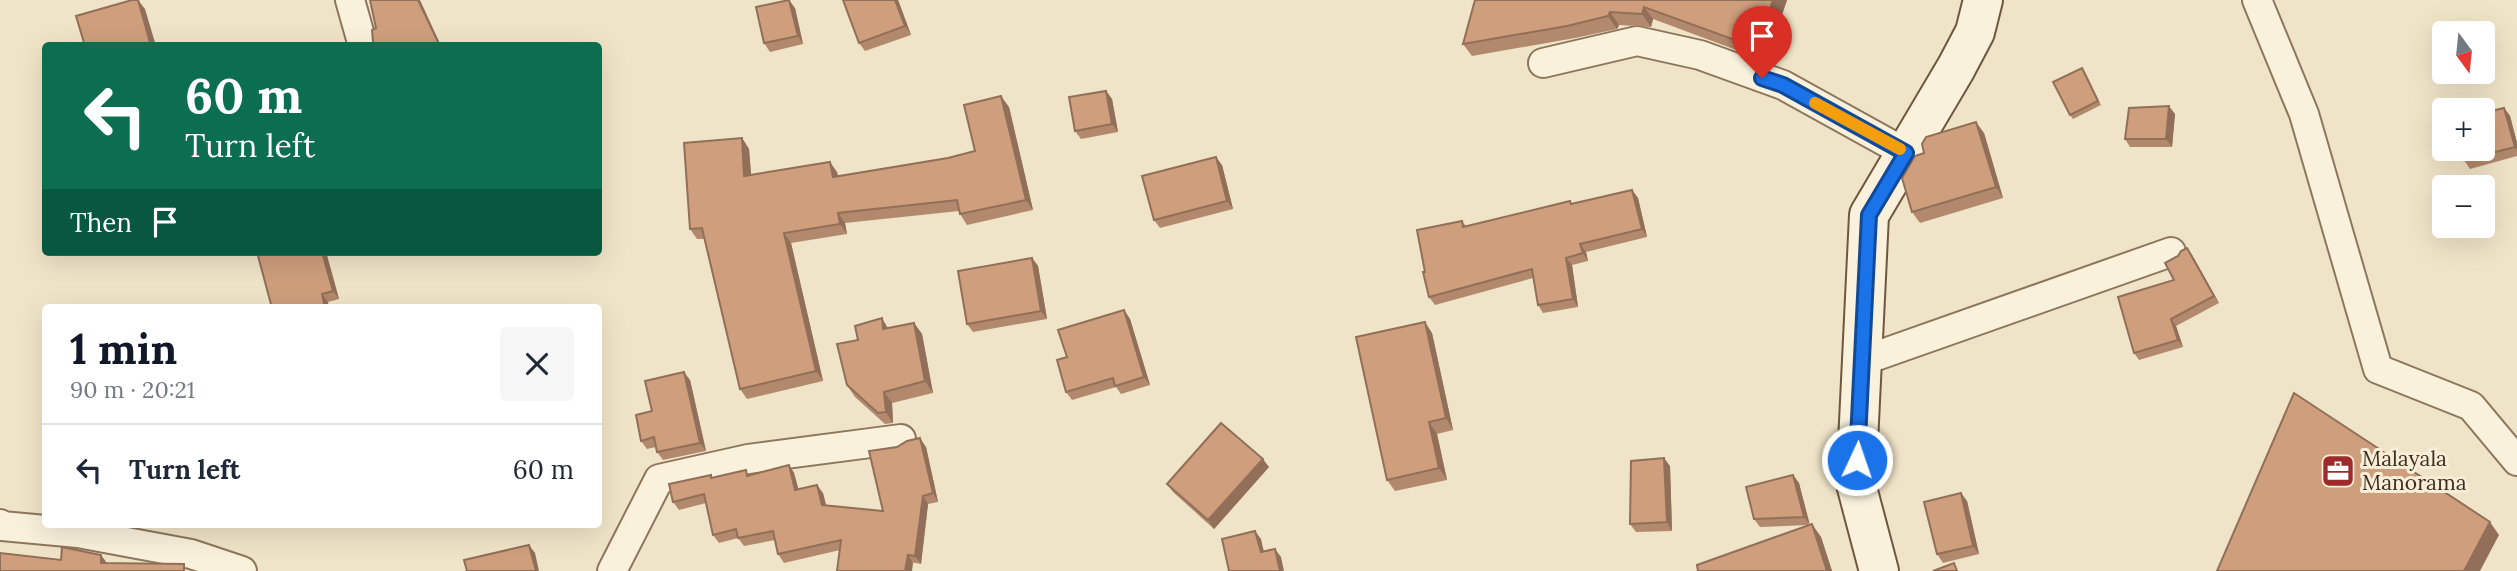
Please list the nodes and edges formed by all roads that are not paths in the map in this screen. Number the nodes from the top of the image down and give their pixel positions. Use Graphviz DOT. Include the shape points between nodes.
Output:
graph roads {
  1 [pos="350,0"];
  2 [pos="1983,0"];
  3 [pos="2257,0"];
  4 [pos="361,42"];
  5 [pos="1544,63"];
  6 [pos="1906,153"];
  7 [pos="2171,252"];
  8 [pos="1861,361"];
  9 [pos="901,439"];
  10 [pos="2517,461"];
  11 [pos="0,524"];
  12 [pos="242,571"];
  13 [pos="612,571"];
  14 [pos="1879,571"];
  1 -- 4 [label="street"];
  2 -- 6 [label="main road" via="1975,32"];
  3 -- 10 [label="street" via="2304,114 2378,369 2471,406"];
  5 -- 6 [label="street" via="1637,41 1700,55 1783,85"];
  6 -- 8 [label="main road" via="1869,215"];
  7 -- 8 [label="street"];
  8 -- 14 [label="main road" via="1856,485"];
  9 -- 13 [label="street" via="748,459 659,479"];
  11 -- 12 [label="street" via="191,554"];
}
